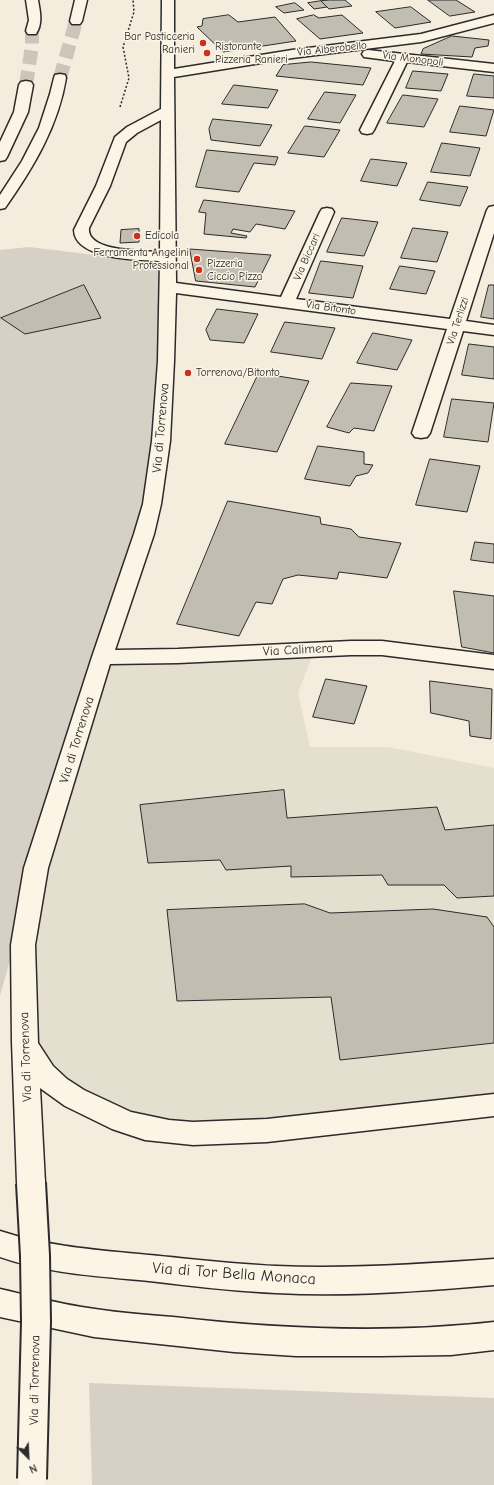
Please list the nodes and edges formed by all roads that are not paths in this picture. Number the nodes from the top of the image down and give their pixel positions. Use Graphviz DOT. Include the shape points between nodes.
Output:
graph roads {
  1 [pos="32,0"];
  2 [pos="81,0"];
  3 [pos="168,0"];
  4 [pos="494,19"];
  5 [pos="76,21"];
  6 [pos="32,31"];
  7 [pos="332,49"];
  8 [pos="404,58"];
  9 [pos="494,68"];
  10 [pos="168,74"];
  11 [pos="60,78"];
  12 [pos="26,86"];
  13 [pos="168,110"];
  14 [pos="368,130"];
  15 [pos="0,157"];
  16 [pos="0,205"];
  17 [pos="494,210"];
  18 [pos="327,212"];
  19 [pos="168,257"];
  20 [pos="168,287"];
  21 [pos="287,302"];
  22 [pos="456,325"];
  23 [pos="494,330"];
  24 [pos="422,433"];
  25 [pos="102,657"];
  26 [pos="494,662"];
  27 [pos="25,1042"];
  28 [pos="494,1105"];
  29 [pos="0,1244"];
  30 [pos="494,1272"];
  31 [pos="0,1303"];
  32 [pos="494,1336"];
  33 [pos="32,1482"];
  1 -- 6 [label="street" via="35,20"];
  2 -- 5 [label="street"];
  3 -- 10 [label="street, Via di Torrenova"];
  4 -- 7 [label="street, Via Alberobello" via="421,38"];
  7 -- 8 [label="street, Via Monopoli"];
  7 -- 10 [label="street, Via Alberobello"];
  8 -- 9 [label="street, Via Monopoli"];
  8 -- 14 [label="street"];
  10 -- 13 [label="street, Via di Torrenova"];
  11 -- 16 [label="street" via="55,102 38,142"];
  12 -- 15 [label="street" via="21,112"];
  13 -- 19 [label="street, Via di Torrenova"];
  13 -- 19 [label="street" via="126,133 120,140 103,186 82,227 82,236 90,244 104,250"];
  17 -- 22 [label="street, Via Terlizzi"];
  18 -- 21 [label="street, Via Biccari"];
  19 -- 20 [label="street, Via di Torrenova"];
  20 -- 21 [label="street, Via Bitonto"];
  20 -- 25 [label="street, Via di Torrenova" via="163,422 157,475 144,534"];
  21 -- 22 [label="street, Via Bitonto"];
  22 -- 23 [label="street, Via Bitonto"];
  22 -- 24 [label="street, Via Terlizzi"];
  25 -- 26 [label="street, Via Calimera" via="382,648"];
  25 -- 27 [label="street, Via di Torrenova" via="36,868 23,945"];
  27 -- 28 [label="street" via="38,1068 64,1091 112,1116 144,1128 165,1131 248,1132"];
  27 -- 33 [label="street, Via di Torrenova, bridge" via="35,1256"];
  29 -- 30 [label="street, Via di Tor Bella Monaca" via="44,1256 76,1261 246,1278 414,1279"];
  31 -- 32 [label="street" via="94,1323 234,1338 296,1342 381,1342 451,1341"];
}
